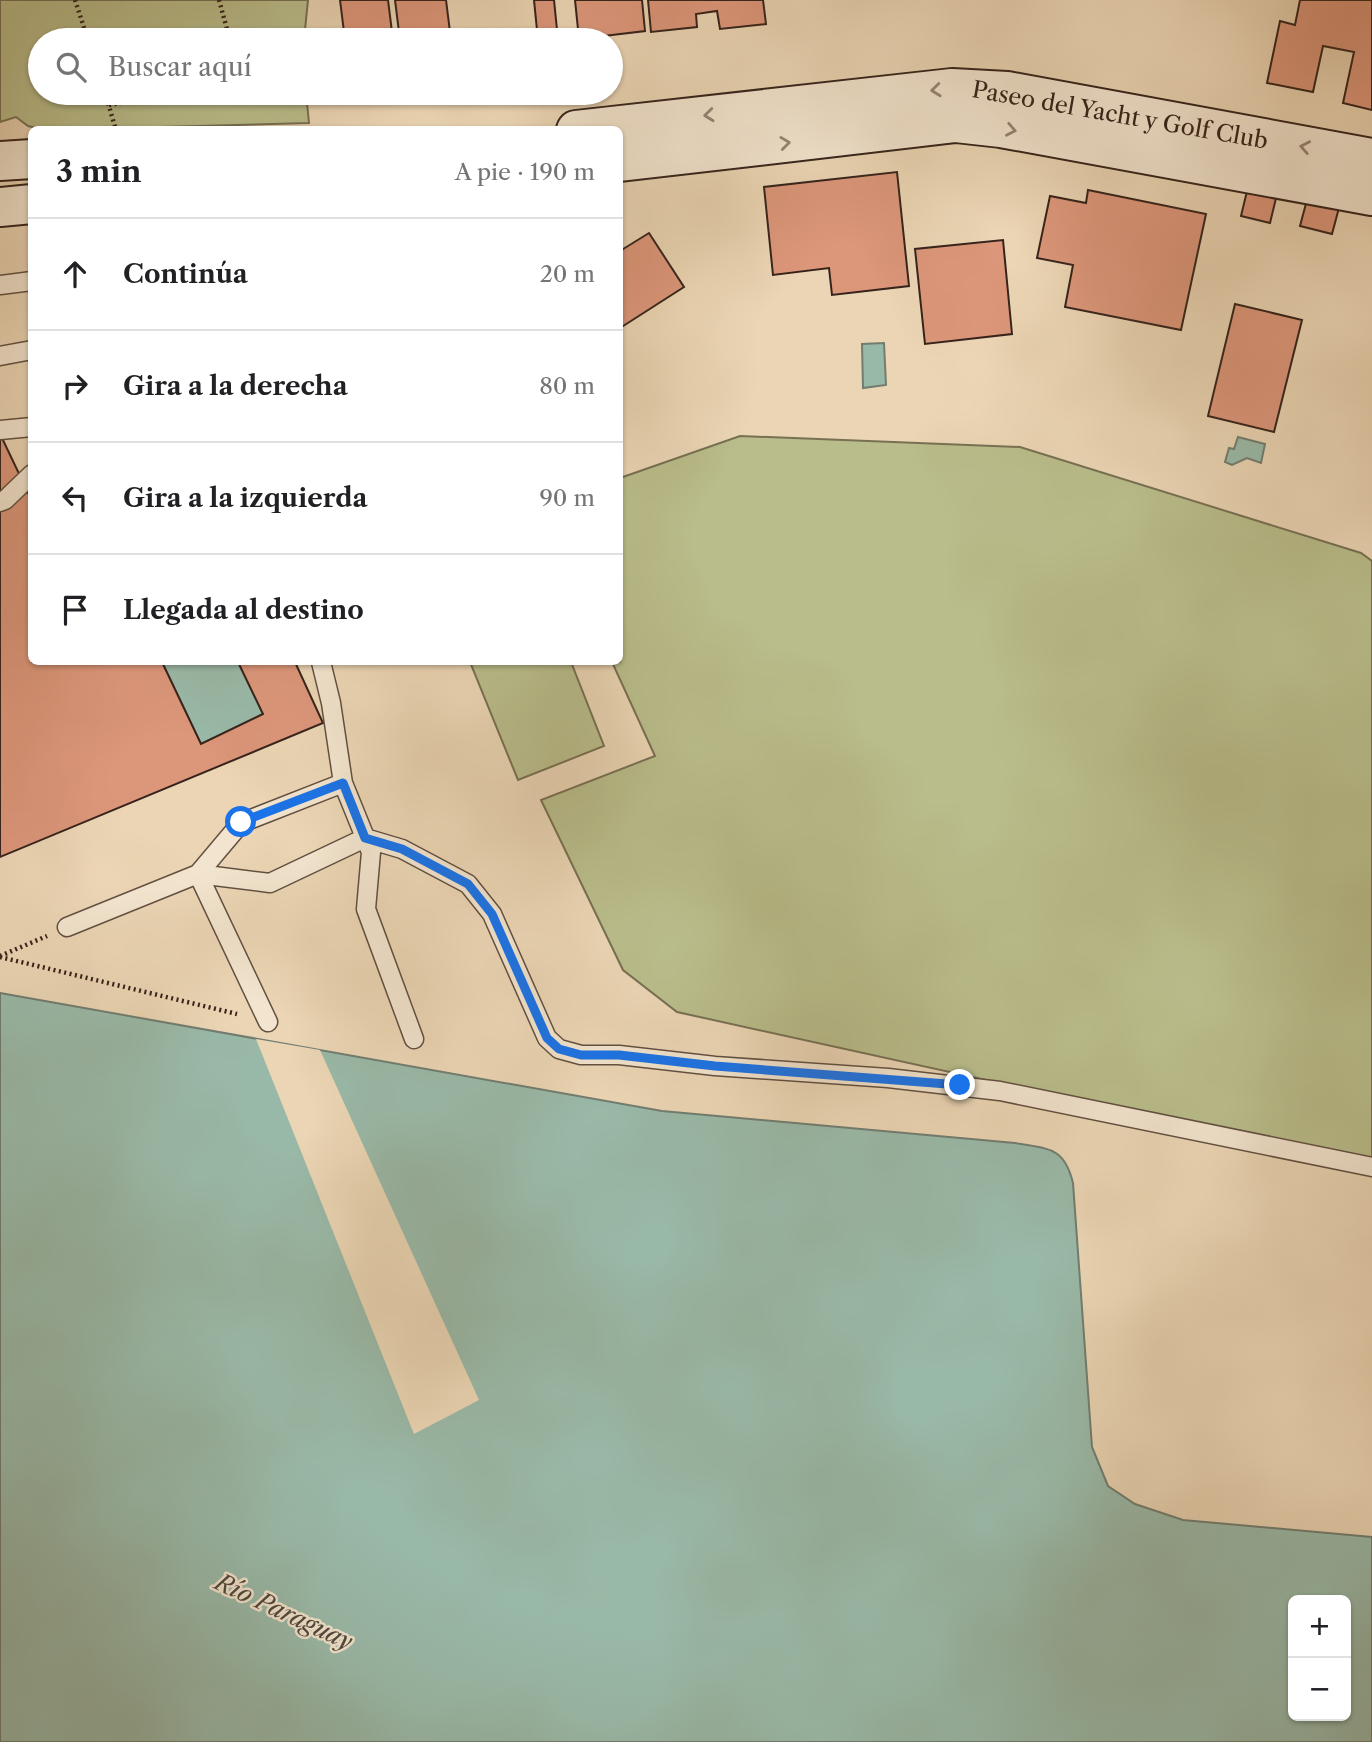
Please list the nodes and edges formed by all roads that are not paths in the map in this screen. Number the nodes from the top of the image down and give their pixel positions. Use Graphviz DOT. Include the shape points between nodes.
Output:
graph roads {
  1 [pos="612,126"];
  2 [pos="1372,158"];
  3 [pos="28,159"];
  4 [pos="0,162"];
  5 [pos="623,162"];
  6 [pos="1372,196"];
  7 [pos="28,204"];
  8 [pos="0,207"];
  9 [pos="28,282"];
  10 [pos="0,285"];
  11 [pos="28,351"];
  12 [pos="0,356"];
  13 [pos="28,427"];
  14 [pos="0,430"];
  15 [pos="28,478"];
  16 [pos="0,502"];
  17 [pos="322,665"];
  18 [pos="343,783"];
  19 [pos="365,838"];
  20 [pos="198,874"];
  21 [pos="67,927"];
  22 [pos="268,1022"];
  23 [pos="414,1039"];
  24 [pos="1372,1167"];
  2 -- 1 [label="main road, Paseo del Yacht y Golf Club, one-way" via="1007,91 952,88"];
  3 -- 4 [label="main road"];
  5 -- 6 [label="main road, Paseo del Yacht y Golf Club, one-way" via="956,123"];
  7 -- 8 [label="main road"];
  9 -- 10 [label="lane"];
  11 -- 12 [label="lane"];
  13 -- 14 [label="lane"];
  15 -- 16 [label="lane"];
  17 -- 18 [label="lane"];
  18 -- 19 [label="lane"];
  18 -- 20 [label="lane" via="241,822"];
  19 -- 20 [label="lane" via="270,883"];
  19 -- 23 [label="lane" via="371,852 366,909"];
  19 -- 24 [label="lane" via="402,849 468,884 492,914 547,1038 559,1049 581,1055 1000,1091"];
  20 -- 21 [label="lane"];
  20 -- 22 [label="lane"];
}
